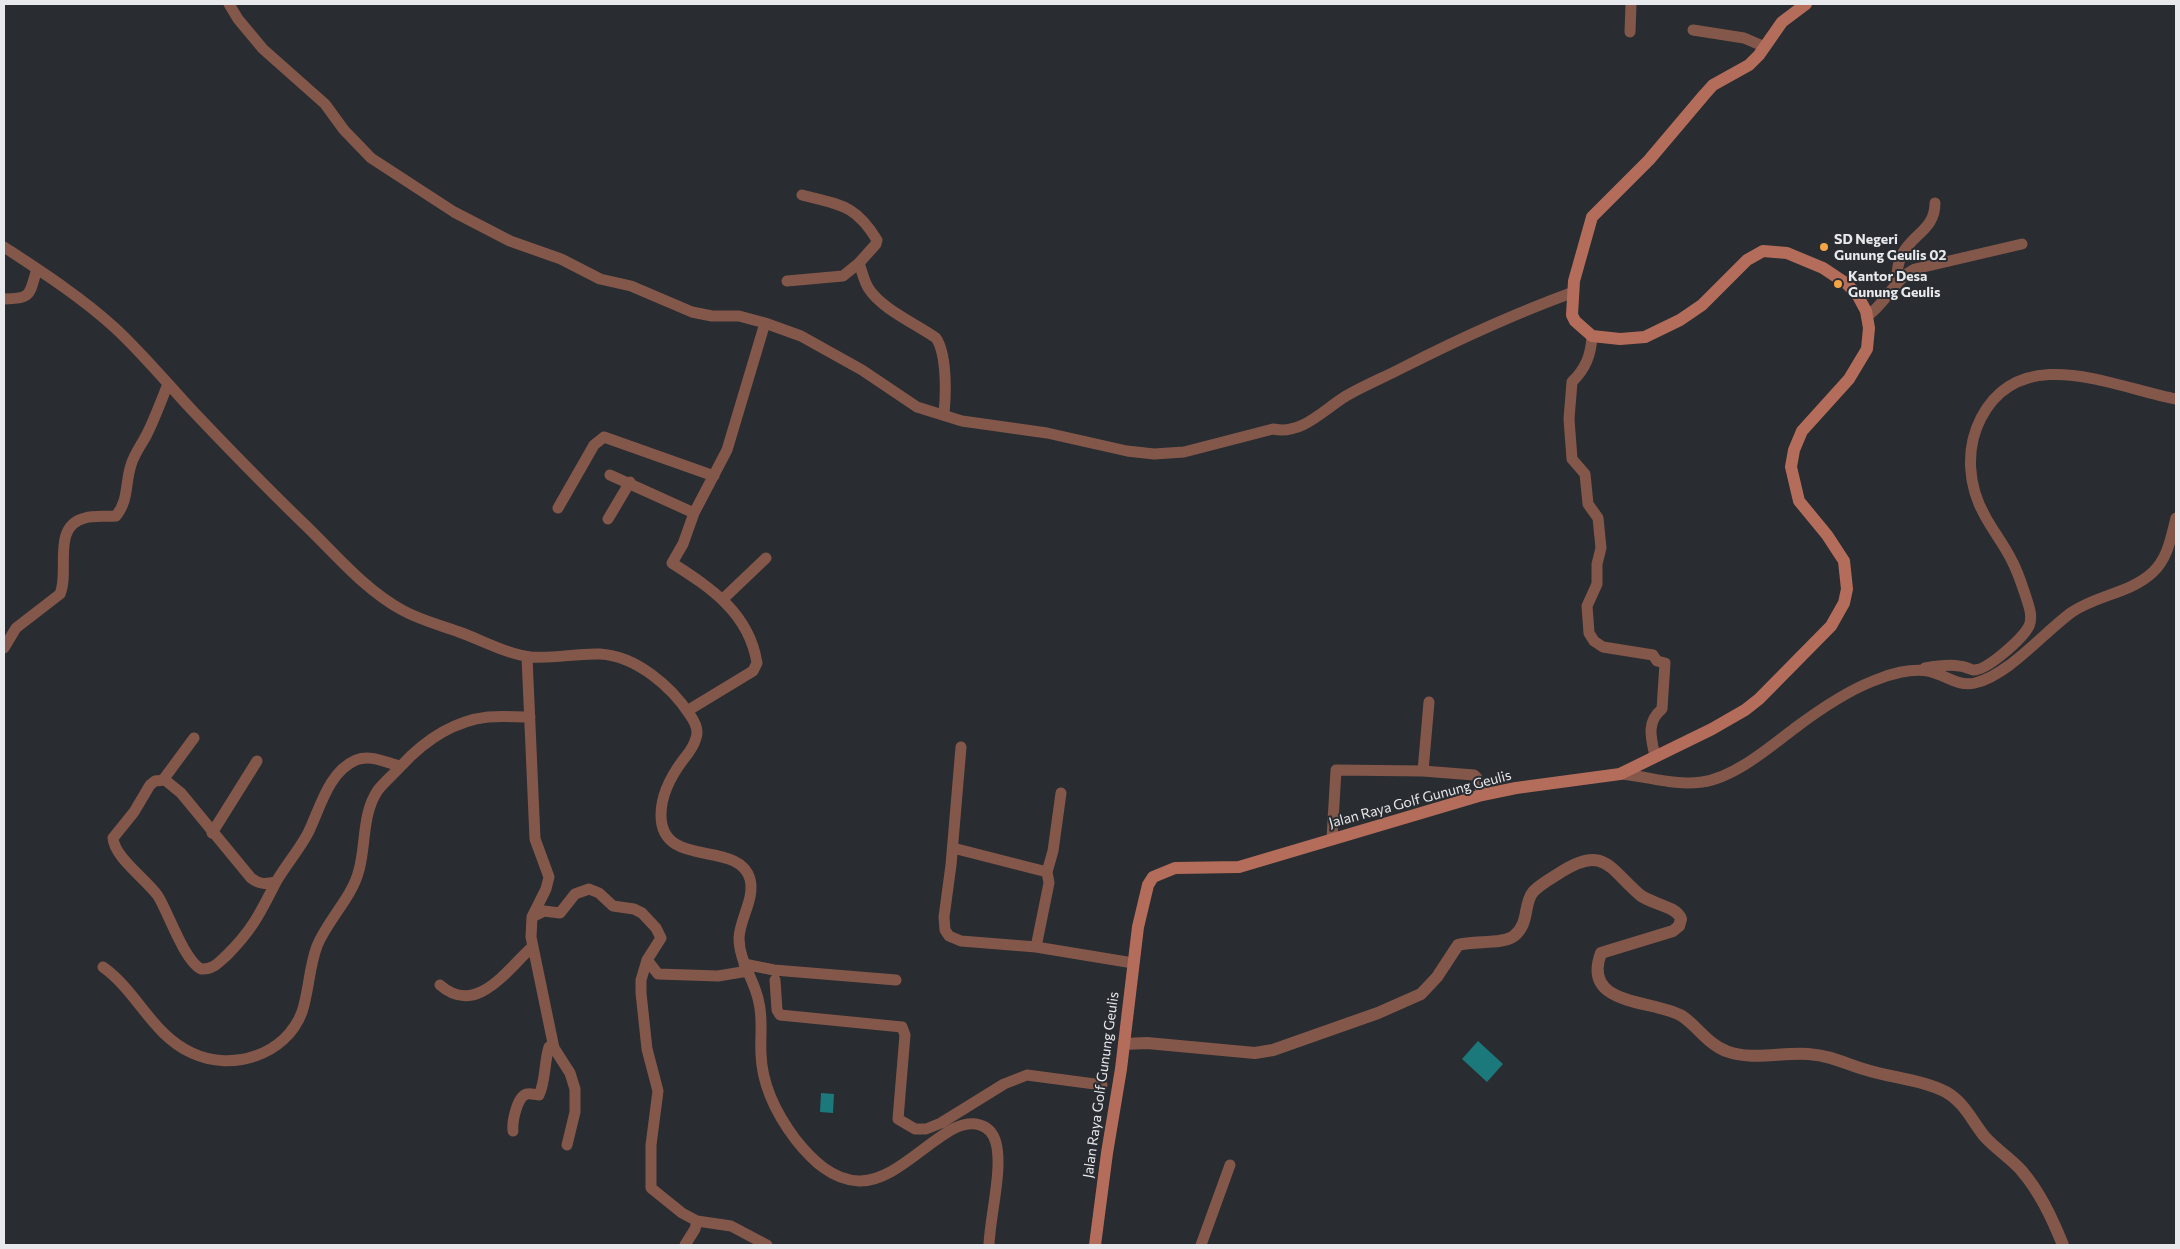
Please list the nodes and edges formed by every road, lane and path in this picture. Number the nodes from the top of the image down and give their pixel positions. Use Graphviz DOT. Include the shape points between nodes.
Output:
graph roads {
  1 [pos="229,4"];
  2 [pos="1631,4"];
  3 [pos="1806,4"];
  4 [pos="1693,30"];
  5 [pos="1630,32"];
  6 [pos="1765,47"];
  7 [pos="802,195"];
  8 [pos="1935,203"];
  9 [pos="2022,244"];
  10 [pos="4,247"];
  11 [pos="859,263"];
  12 [pos="38,269"];
  13 [pos="787,281"];
  14 [pos="1897,284"];
  15 [pos="1572,293"];
  16 [pos="4,299"];
  17 [pos="1867,316"];
  18 [pos="765,323"];
  19 [pos="1592,336"];
  20 [pos="168,384"];
  21 [pos="2176,399"];
  22 [pos="944,414"];
  23 [pos="610,475"];
  24 [pos="714,476"];
  25 [pos="630,482"];
  26 [pos="558,508"];
  27 [pos="694,513"];
  28 [pos="2176,518"];
  29 [pos="608,519"];
  30 [pos="766,558"];
  31 [pos="723,599"];
  32 [pos="4,648"];
  33 [pos="527,657"];
  34 [pos="1916,670"];
  35 [pos="1429,702"];
  36 [pos="687,711"];
  37 [pos="530,717"];
  38 [pos="194,738"];
  39 [pos="961,747"];
  40 [pos="1655,756"];
  41 [pos="258,761"];
  42 [pos="401,766"];
  43 [pos="1423,771"];
  44 [pos="1620,774"];
  45 [pos="164,780"];
  46 [pos="1061,793"];
  47 [pos="1482,795"];
  48 [pos="212,833"];
  49 [pos="1332,838"];
  50 [pos="953,848"];
  51 [pos="1047,872"];
  52 [pos="276,882"];
  53 [pos="532,917"];
  54 [pos="532,947"];
  55 [pos="1036,947"];
  56 [pos="647,960"];
  57 [pos="1133,963"];
  58 [pos="746,967"];
  59 [pos="103,968"];
  60 [pos="775,980"];
  61 [pos="896,980"];
  62 [pos="440,985"];
  63 [pos="1124,1044"];
  64 [pos="553,1045"];
  65 [pos="1102,1084"];
  66 [pos="965,1108"];
  67 [pos="970,1123"];
  68 [pos="512,1131"];
  69 [pos="567,1145"];
  70 [pos="1230,1164"];
  71 [pos="697,1221"];
  72 [pos="685,1245"];
  73 [pos="766,1245"];
  74 [pos="989,1245"];
  75 [pos="1095,1245"];
  76 [pos="1201,1245"];
  77 [pos="2063,1245"];
  1 -- 18 [label="street" via="263,49 325,104 357,146 442,204 510,241 561,259 607,282 631,286 698,313 739,316"];
  2 -- 5 [label="street"];
  3 -- 6 [label="main road" via="1782,22"];
  4 -- 6 [label="street" via="1744,38"];
  6 -- 15 [label="main road" via="1749,65 1714,85 1649,160 1592,217"];
  7 -- 11 [label="street" via="846,207 860,216 877,240"];
  8 -- 14 [label="street" via="1932,222 1906,245 1896,267"];
  9 -- 14 [label="street" via="1915,269"];
  10 -- 12 [label="street"];
  11 -- 13 [label="street" via="839,277"];
  11 -- 22 [label="street" via="873,294 940,344 944,368"];
  12 -- 16 [label="street" via="26,297"];
  12 -- 20 [label="street" via="113,326"];
  14 -- 17 [label="street"];
  15 -- 19 [label="main road" via="1572,316"];
  15 -- 22 [label="street" via="1442,347 1346,397 1304,425 1285,432 1273,429 1250,433 1184,452 1154,454 1127,451"];
  17 -- 19 [label="main road, Jalan Raya Golf Gunung Geulis" via="1858,296 1838,276 1787,253 1769,250 1747,260 1702,305 1663,330 1633,339"];
  17 -- 40 [label="main road, Jalan Raya Golf Gunung Geulis" via="1868,339 1862,360 1845,384 1805,426 1796,443 1792,462 1799,501 1835,546 1846,566 1847,589 1842,609 1831,626 1752,705 1712,729"];
  18 -- 22 [label="street" via="818,345 917,407"];
  18 -- 24 [label="street" via="726,450"];
  19 -- 40 [label="street" via="1588,360 1572,382 1569,419 1572,459 1585,474 1588,504 1598,518 1600,530 1597,584 1587,606 1589,633 1603,646 1653,655 1665,663 1662,709 1651,722"];
  20 -- 32 [label="street" via="131,464 122,508 116,516 86,518 72,525 64,546 60,594 16,628"];
  20 -- 33 [label="street" via="259,481 384,598 417,618"];
  21 -- 34 [label="street" via="2088,376 2066,374 2016,382 1991,402 1973,438 1971,472 1984,515 2015,568 2029,606 2030,622 2011,646 1981,668 1938,665"];
  23 -- 25 [label="street"];
  24 -- 26 [label="street" via="604,437 594,446"];
  24 -- 27 [label="street"];
  25 -- 27 [label="street"];
  25 -- 29 [label="street"];
  27 -- 31 [label="street" via="672,563"];
  28 -- 34 [label="street" via="2168,550 2153,572 2072,612 1992,675 1964,684 1937,673"];
  30 -- 31 [label="street"];
  31 -- 36 [label="street" via="749,637 757,664 753,671"];
  33 -- 36 [label="street" via="598,654 618,657 646,670"];
  33 -- 37 [label="street"];
  34 -- 44 [label="street" via="1883,677 1848,692 1750,760 1710,781 1678,784"];
  35 -- 43 [label="street"];
  36 -- 58 [label="street" via="698,734 665,791 662,828 676,844 728,858 748,874 750,898 739,937"];
  37 -- 42 [label="street" via="485,718 452,727 421,745"];
  37 -- 53 [label="street" via="535,839 549,877"];
  38 -- 45 [label="street"];
  39 -- 50 [label="street"];
  40 -- 44 [label="main road, Jalan Raya Golf Gunung Geulis"];
  41 -- 48 [label="street"];
  42 -- 52 [label="street" via="364,758 352,762 339,773 308,833"];
  42 -- 59 [label="street" via="372,800 357,877 318,945 297,1022 293,1030 271,1048 249,1060 230,1062 193,1054 163,1034 125,986"];
  43 -- 47 [label="street" via="1474,775"];
  43 -- 49 [label="street" via="1336,770"];
  44 -- 47 [label="main road, Jalan Raya Golf Gunung Geulis"];
  45 -- 48 [label="street" via="181,793"];
  45 -- 52 [label="street" via="155,781 148,787 113,840 121,854 158,896 179,939 197,966 213,967 240,944 257,920"];
  46 -- 51 [label="street"];
  47 -- 49 [label="main road, Jalan Raya Golf Gunung Geulis"];
  48 -- 52 [label="street" via="255,881 265,884"];
  49 -- 57 [label="main road, Jalan Raya Golf Gunung Geulis" via="1239,867 1181,868 1157,874 1150,880 1143,900"];
  50 -- 51 [label="street"];
  50 -- 55 [label="street" via="944,917 949,936 961,941"];
  51 -- 55 [label="street" via="1048,894"];
  53 -- 54 [label="street"];
  53 -- 56 [label="street" via="544,911 560,913 580,891 593,890 613,906 642,913 656,928 661,938"];
  54 -- 62 [label="street" via="477,996 458,996"];
  54 -- 64 [label="street"];
  55 -- 57 [label="street"];
  56 -- 58 [label="street" via="654,972 664,975 718,976"];
  56 -- 71 [label="street" via="641,993 647,1049 658,1091 651,1146 651,1188"];
  57 -- 63 [label="main road, Jalan Raya Golf Gunung Geulis"];
  58 -- 61 [label="street"];
  58 -- 67 [label="street" via="760,1004 760,1051 766,1088 794,1136 814,1161 828,1171 844,1179 872,1180 958,1126"];
  60 -- 66 [label="street" via="780,1015 902,1027 905,1035 898,1119 903,1124 914,1129 926,1129"];
  63 -- 75 [label="main road, Jalan Raya Golf Gunung Geulis"];
  63 -- 77 [label="street" via="1263,1052 1378,1013 1428,988 1458,945 1508,939 1515,935 1525,922 1532,893 1584,859 1599,860 1612,867 1641,896 1675,910 1681,918 1673,931 1601,953 1597,972 1609,991 1628,1001 1667,1009 1683,1017 1724,1051 1745,1056 1798,1053 1830,1056 1862,1069 1929,1085 1948,1093 1964,1106 1990,1142 2020,1169 2036,1189"];
  64 -- 68 [label="street" via="547,1054 539,1095 522,1097"];
  64 -- 69 [label="street" via="570,1073 575,1089 575,1112"];
  65 -- 66 [label="street" via="1028,1075 1004,1084"];
  66 -- 67 [label="street"];
  67 -- 74 [label="street" via="989,1129 997,1148"];
  70 -- 76 [label="street"];
  71 -- 72 [label="street" via="696,1229"];
  71 -- 73 [label="street" via="731,1226"];
}
